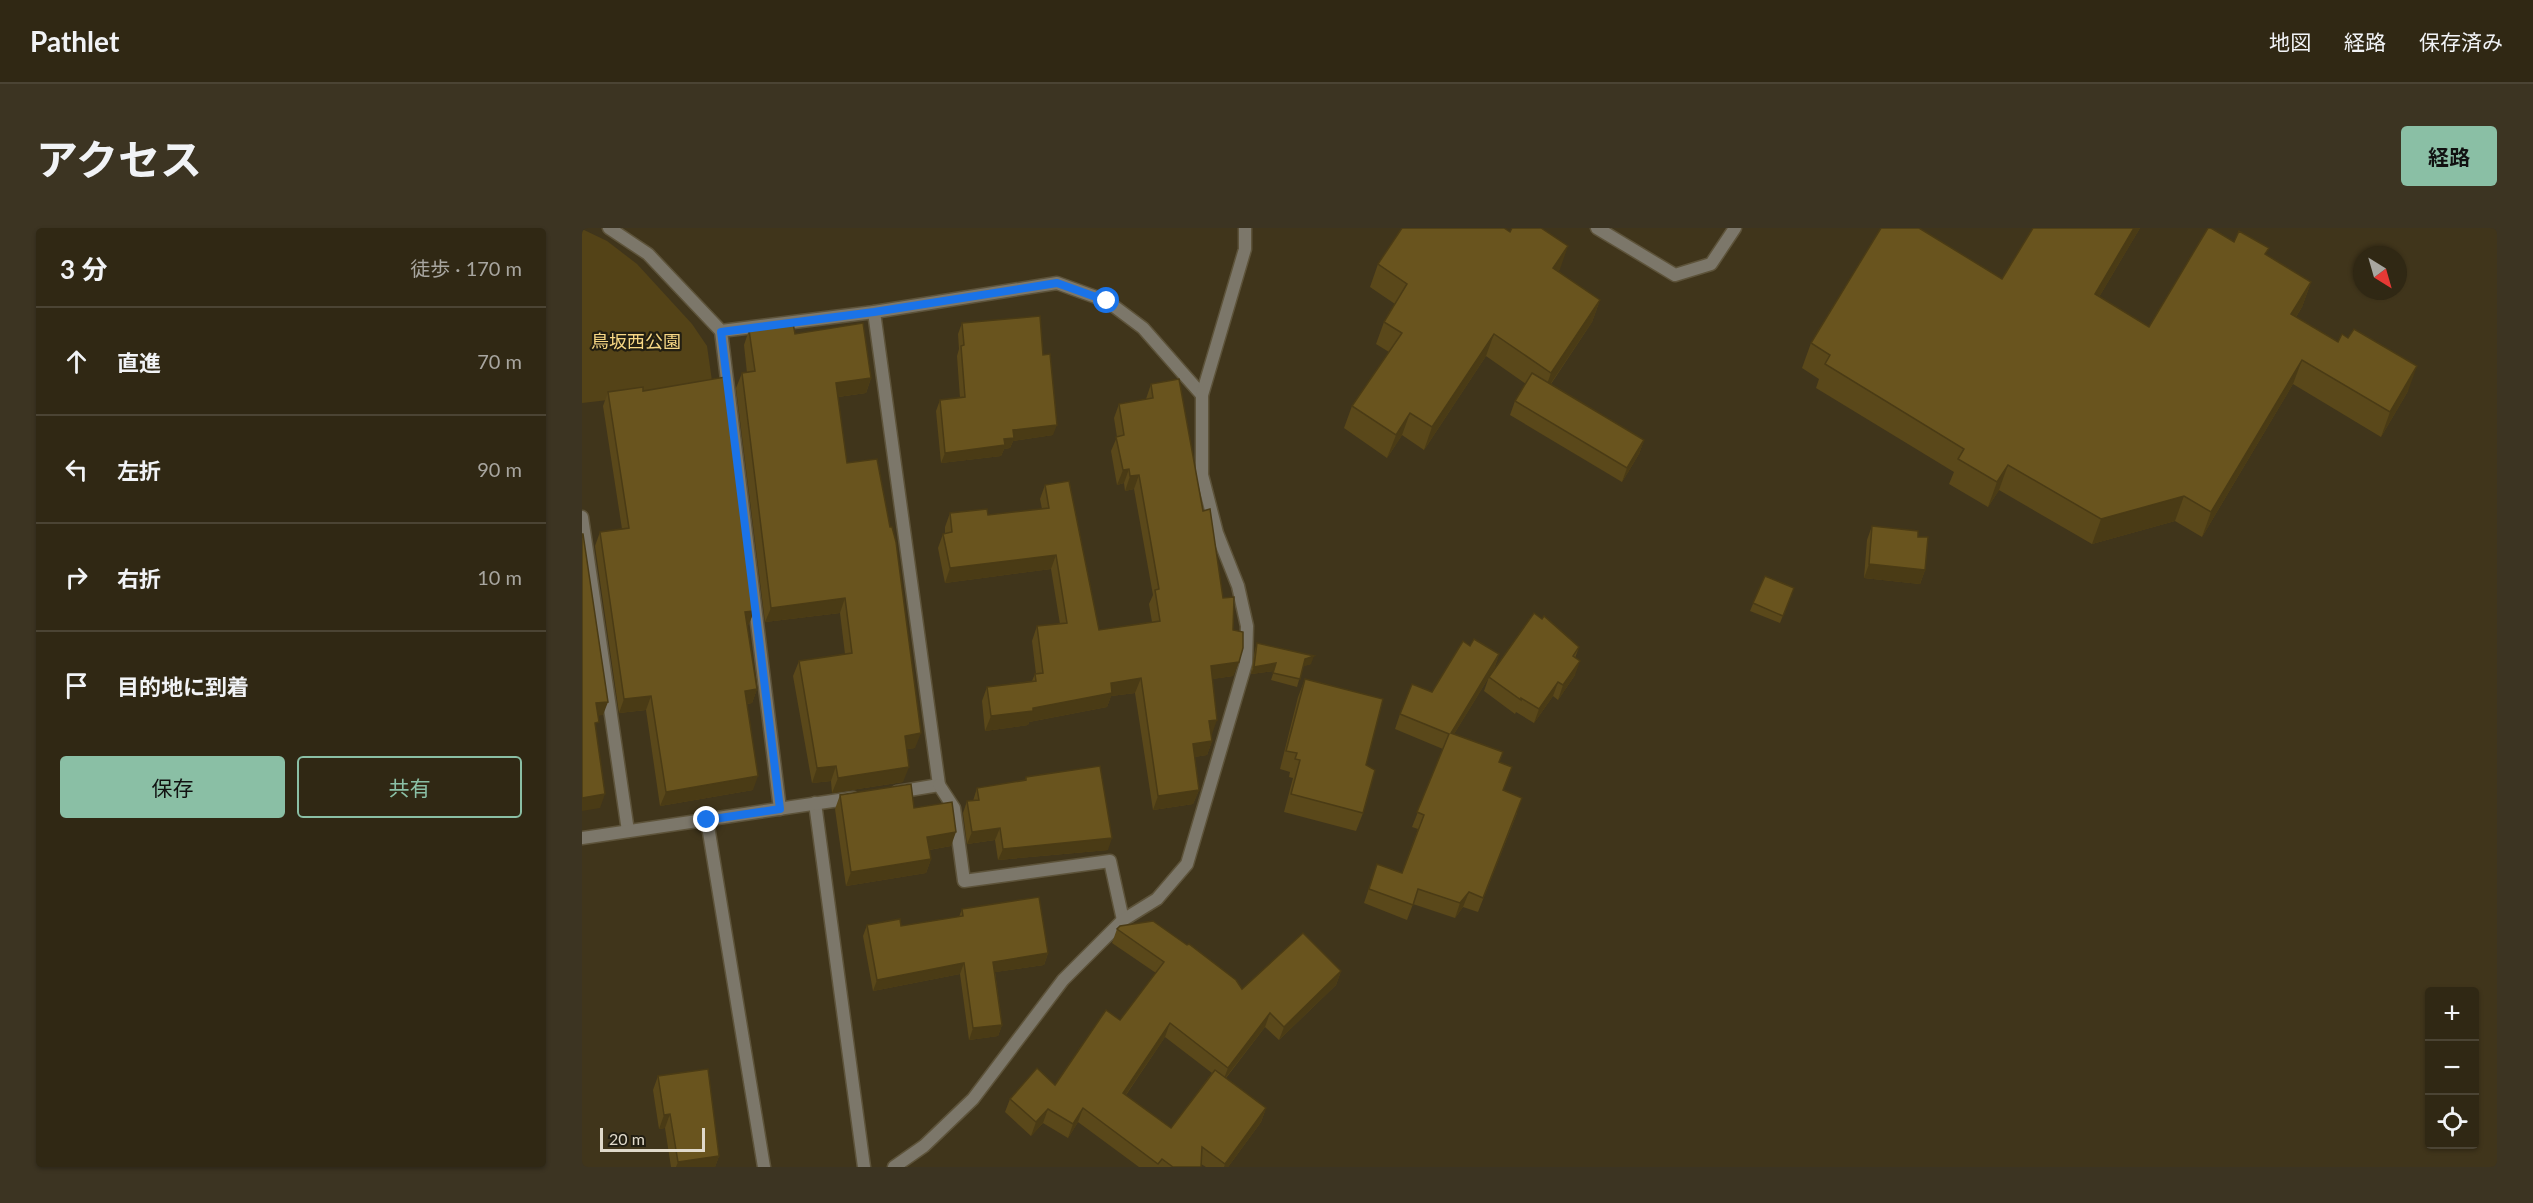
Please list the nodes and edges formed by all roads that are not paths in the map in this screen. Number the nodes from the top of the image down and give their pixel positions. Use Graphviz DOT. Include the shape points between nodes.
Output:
graph roads {
  1 [pos="609,228"];
  2 [pos="1245,228"];
  3 [pos="1597,228"];
  4 [pos="1735,228"];
  5 [pos="874,312"];
  6 [pos="721,332"];
  7 [pos="1202,395"];
  8 [pos="582,517"];
  9 [pos="939,785"];
  10 [pos="883,794"];
  11 [pos="860,797"];
  12 [pos="815,803"];
  13 [pos="780,809"];
  14 [pos="707,820"];
  15 [pos="628,831"];
  16 [pos="582,838"];
  17 [pos="1123,920"];
  18 [pos="764,1167"];
  19 [pos="864,1167"];
  20 [pos="894,1167"];
  1 -- 6 [label="street" via="648,254"];
  2 -- 7 [label="street" via="1245,249"];
  3 -- 4 [label="street" via="1675,274 1712,264"];
  5 -- 6 [label="street"];
  5 -- 7 [label="street" via="1057,283 1107,301 1143,328"];
  5 -- 9 [label="street"];
  6 -- 13 [label="street"];
  7 -- 17 [label="street" via="1202,475 1217,533 1238,586 1246,626 1246,663 1187,864 1157,899"];
  8 -- 15 [label="street"];
  9 -- 10 [label="street"];
  9 -- 17 [label="street" via="954,808 963,881 1110,861"];
  11 -- 12 [label="street"];
  12 -- 13 [label="street"];
  12 -- 19 [label="street"];
  13 -- 14 [label="street"];
  14 -- 15 [label="street"];
  14 -- 18 [label="street"];
  15 -- 16 [label="street"];
  17 -- 20 [label="street" via="1063,980 973,1098 924,1146"];
}
